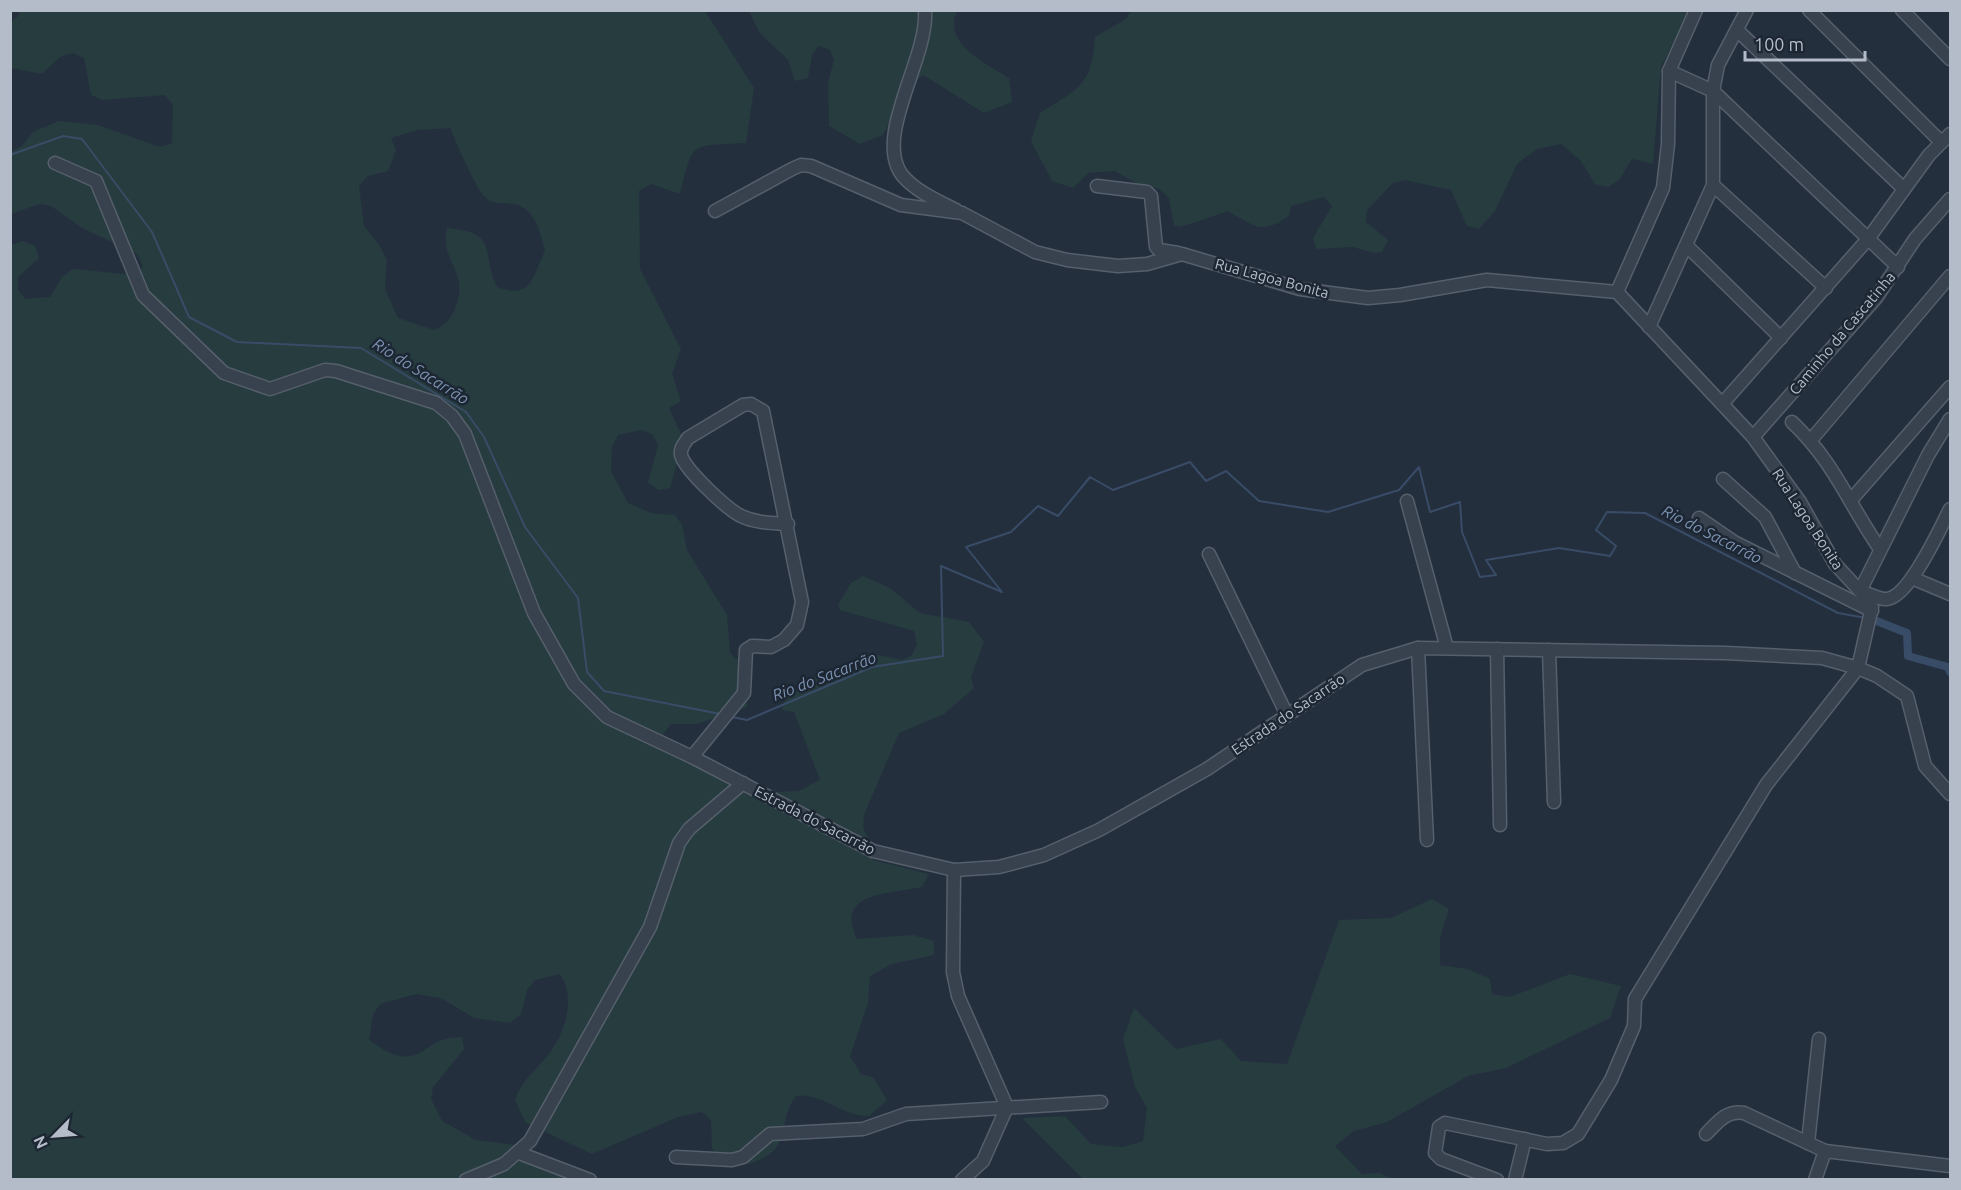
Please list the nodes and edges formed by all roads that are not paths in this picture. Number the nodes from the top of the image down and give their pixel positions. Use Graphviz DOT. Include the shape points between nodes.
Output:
graph roads {
  1 [pos="925,10"];
  2 [pos="1696,10"];
  3 [pos="1747,10"];
  4 [pos="1809,10"];
  5 [pos="1902,10"];
  6 [pos="1737,30"];
  7 [pos="1950,59"];
  8 [pos="1669,71"];
  9 [pos="1713,91"];
  10 [pos="1945,138"];
  11 [pos="55,163"];
  12 [pos="1713,185"];
  13 [pos="1097,186"];
  14 [pos="1904,189"];
  15 [pos="1950,200"];
  16 [pos="715,211"];
  17 [pos="962,213"];
  18 [pos="1869,239"];
  19 [pos="1688,247"];
  20 [pos="1182,254"];
  21 [pos="1898,267"];
  22 [pos="1950,276"];
  23 [pos="1826,288"];
  24 [pos="1617,292"];
  25 [pos="1649,327"];
  26 [pos="1781,338"];
  27 [pos="1950,387"];
  28 [pos="1722,404"];
  29 [pos="1950,419"];
  30 [pos="1792,422"];
  31 [pos="1753,437"];
  32 [pos="1812,440"];
  33 [pos="1723,479"];
  34 [pos="1851,500"];
  35 [pos="1407,501"];
  36 [pos="1950,509"];
  37 [pos="1699,518"];
  38 [pos="788,524"];
  39 [pos="1946,528"];
  40 [pos="1880,549"];
  41 [pos="1209,554"];
  42 [pos="1796,574"];
  43 [pos="1912,578"];
  44 [pos="1860,591"];
  45 [pos="1950,594"];
  46 [pos="1870,618"];
  47 [pos="1418,648"];
  48 [pos="1447,648"];
  49 [pos="1497,649"];
  50 [pos="1549,650"];
  51 [pos="1858,668"];
  52 [pos="1287,715"];
  53 [pos="692,757"];
  54 [pos="743,783"];
  55 [pos="1950,794"];
  56 [pos="1554,802"];
  57 [pos="1500,825"];
  58 [pos="1427,840"];
  59 [pos="954,870"];
  60 [pos="1819,1039"];
  61 [pos="1101,1102"];
  62 [pos="1007,1107"];
  63 [pos="1706,1134"];
  64 [pos="1525,1139"];
  65 [pos="1808,1143"];
  66 [pos="1825,1151"];
  67 [pos="519,1152"];
  68 [pos="676,1157"];
  69 [pos="1950,1166"];
  70 [pos="466,1179"];
  71 [pos="590,1179"];
  72 [pos="962,1179"];
  73 [pos="1497,1179"];
  74 [pos="1515,1179"];
  75 [pos="1815,1179"];
  1 -- 17 [label="street" via="920,51 897,120 896,162 916,186"];
  2 -- 8 [label="street"];
  3 -- 6 [label="street"];
  4 -- 10 [label="street"];
  5 -- 7 [label="street"];
  6 -- 9 [label="street" via="1718,66"];
  6 -- 14 [label="street"];
  8 -- 9 [label="street"];
  8 -- 24 [label="street" via="1665,179"];
  9 -- 12 [label="street"];
  9 -- 18 [label="street"];
  10 -- 14 [label="street"];
  11 -- 53 [label="street, Estrada do Sacarrão" via="96,181 140,291 224,373 270,389 330,370 436,403 452,416 465,434 534,613 574,684 607,717"];
  12 -- 19 [label="street"];
  12 -- 23 [label="street"];
  13 -- 20 [label="street, Rua Lagoa Bonita" via="1147,192 1151,196 1156,247"];
  14 -- 18 [label="street"];
  15 -- 21 [label="street, Caminho da Cascatinha" via="1915,239"];
  16 -- 17 [label="street" via="801,165 901,205"];
  17 -- 20 [label="street" via="1035,252 1067,260 1118,266 1147,264"];
  18 -- 21 [label="street"];
  18 -- 23 [label="street"];
  19 -- 25 [label="street"];
  19 -- 26 [label="street"];
  20 -- 24 [label="street, Rua Lagoa Bonita" via="1300,289 1368,298 1487,280"];
  21 -- 31 [label="street, Caminho da Cascatinha" via="1876,298"];
  22 -- 32 [label="street"];
  23 -- 26 [label="street"];
  24 -- 25 [label="street, Rua Lagoa Bonita"];
  25 -- 28 [label="street, Rua Lagoa Bonita"];
  26 -- 28 [label="street"];
  27 -- 34 [label="street"];
  28 -- 31 [label="street, Rua Lagoa Bonita"];
  29 -- 40 [label="street"];
  30 -- 32 [label="street"];
  31 -- 44 [label="street, Rua Lagoa Bonita" via="1800,502 1835,564"];
  32 -- 34 [label="street"];
  33 -- 42 [label="street" via="1765,517"];
  34 -- 40 [label="street"];
  35 -- 48 [label="street"];
  36 -- 39 [label="street"];
  37 -- 42 [label="street" via="1734,542"];
  38 -- 38 [label="street" via="763,411 751,404 743,405 688,438 681,456 719,499 740,516"];
  38 -- 53 [label="street" via="802,602 797,626 771,647 752,646 746,650 744,693"];
  39 -- 43 [label="street"];
  40 -- 44 [label="street"];
  41 -- 52 [label="street"];
  42 -- 46 [label="street"];
  43 -- 44 [label="street" via="1896,596 1886,599"];
  43 -- 45 [label="street"];
  44 -- 46 [label="street, Rua Lagoa Bonita" via="1870,602"];
  46 -- 51 [label="street"];
  47 -- 48 [label="street, Estrada do Sacarrão"];
  47 -- 52 [label="street, Estrada do Sacarrão" via="1362,665"];
  47 -- 58 [label="street"];
  48 -- 49 [label="street, Estrada do Sacarrão"];
  49 -- 50 [label="street, Estrada do Sacarrão"];
  49 -- 57 [label="street"];
  50 -- 51 [label="street, Estrada do Sacarrão" via="1822,658"];
  50 -- 56 [label="street"];
  51 -- 55 [label="street, Estrada do Sacarrão" via="1907,696 1925,766"];
  51 -- 64 [label="street" via="1766,785 1635,999 1634,1026 1611,1080 1578,1134 1563,1143"];
  52 -- 59 [label="street, Estrada do Sacarrão" via="1207,769 1099,830 1044,855 999,867"];
  53 -- 54 [label="street, Estrada do Sacarrão"];
  54 -- 59 [label="street, Estrada do Sacarrão" via="873,851"];
  54 -- 67 [label="street" via="689,829 680,843 650,927 530,1141"];
  59 -- 62 [label="street" via="953,972 958,996"];
  60 -- 65 [label="street"];
  61 -- 62 [label="street"];
  62 -- 68 [label="street" via="906,1114 863,1129 770,1134 732,1160"];
  62 -- 72 [label="street" via="983,1161"];
  63 -- 65 [label="street" via="1734,1112"];
  64 -- 73 [label="street" via="1445,1123 1439,1126 1435,1153 1441,1159"];
  64 -- 74 [label="street"];
  65 -- 66 [label="street"];
  66 -- 69 [label="street"];
  66 -- 75 [label="street"];
  67 -- 70 [label="street" via="504,1164"];
  67 -- 71 [label="street"];
}
